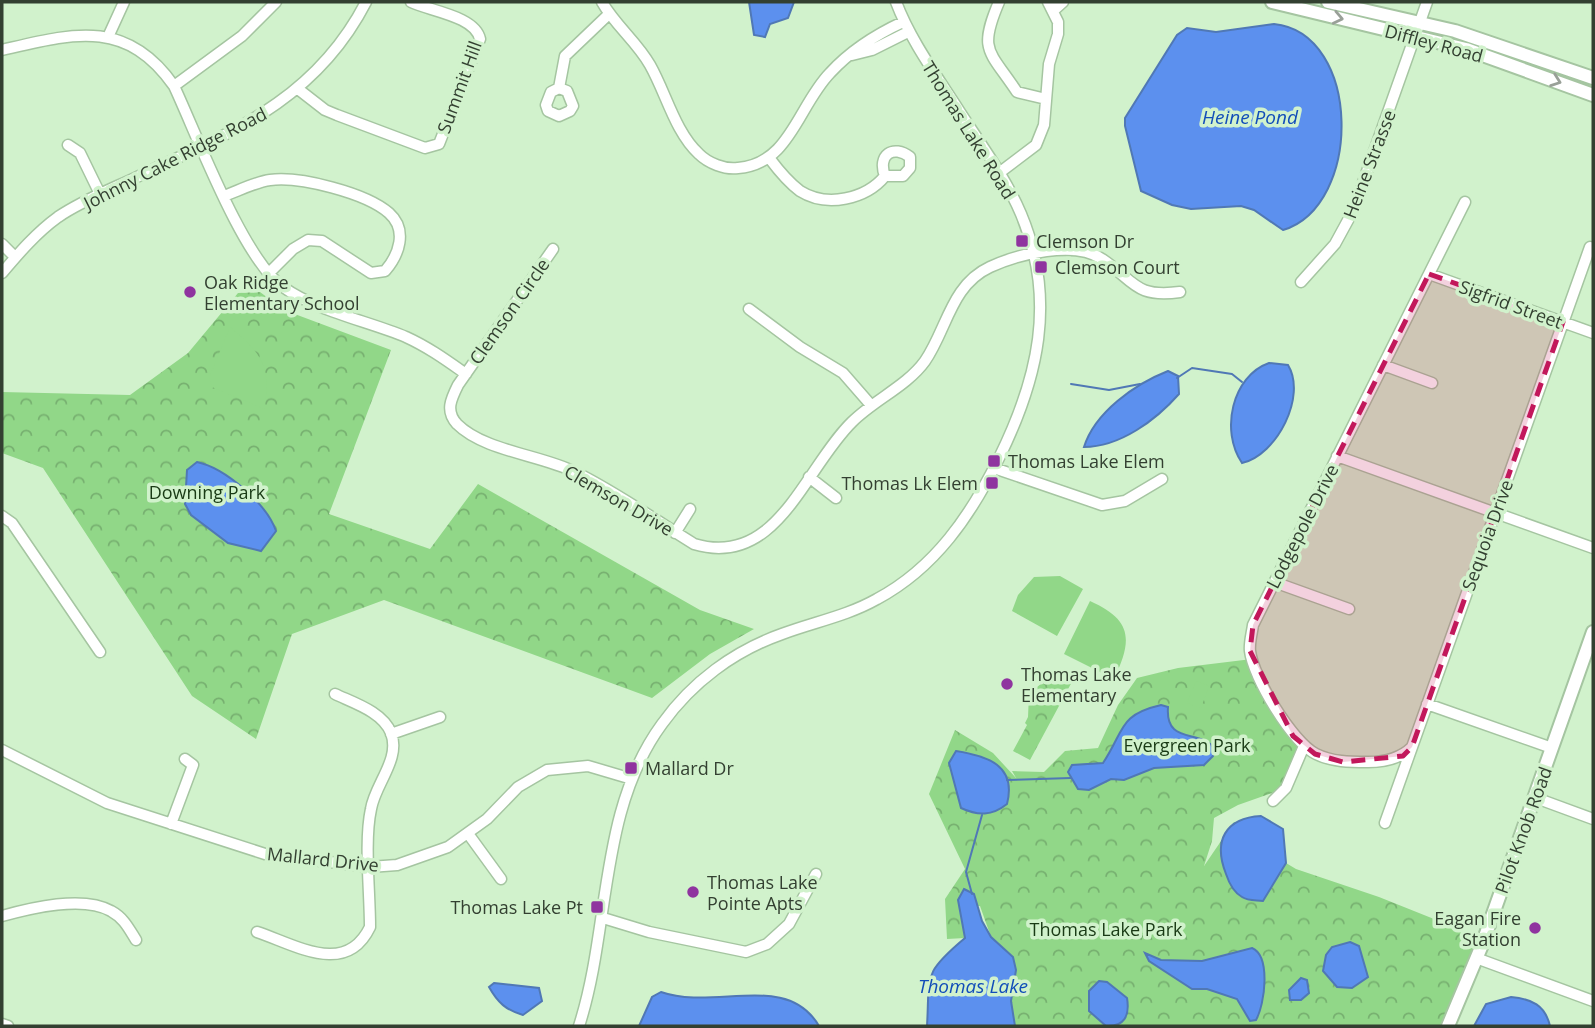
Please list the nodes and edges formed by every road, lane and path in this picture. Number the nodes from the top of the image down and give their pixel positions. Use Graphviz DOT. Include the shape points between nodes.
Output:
graph roads {
  1 [pos="124,2"];
  2 [pos="276,2"];
  3 [pos="366,2"];
  4 [pos="411,2"];
  5 [pos="602,2"];
  6 [pos="896,2"];
  7 [pos="999,2"];
  8 [pos="1063,2"];
  9 [pos="1272,2"];
  10 [pos="1328,2"];
  11 [pos="1427,2"];
  12 [pos="1051,6"];
  13 [pos="609,14"];
  14 [pos="903,22"];
  15 [pos="1419,22"];
  16 [pos="908,32"];
  17 [pos="1416,35"];
  18 [pos="108,37"];
  19 [pos="2,50"];
  20 [pos="852,55"];
  21 [pos="1593,78"];
  22 [pos="174,86"];
  23 [pos="559,88"];
  24 [pos="299,89"];
  25 [pos="1593,95"];
  26 [pos="1046,99"];
  27 [pos="68,145"];
  28 [pos="203,146"];
  29 [pos="770,159"];
  30 [pos="999,173"];
  31 [pos="885,176"];
  32 [pos="100,194"];
  33 [pos="224,196"];
  34 [pos="1465,202"];
  35 [pos="2,244"];
  36 [pos="1590,247"];
  37 [pos="553,249"];
  38 [pos="1034,255"];
  39 [pos="15,257"];
  40 [pos="2,274"];
  41 [pos="268,274"];
  42 [pos="1429,274"];
  43 [pos="1301,282"];
  44 [pos="1180,292"];
  45 [pos="749,309"];
  46 [pos="1563,322"];
  47 [pos="1593,333"];
  48 [pos="1383,365"];
  49 [pos="466,374"];
  50 [pos="1432,383"];
  51 [pos="870,404"];
  52 [pos="1337,456"];
  53 [pos="994,468"];
  54 [pos="809,477"];
  55 [pos="1162,479"];
  56 [pos="836,498"];
  57 [pos="690,509"];
  58 [pos="1495,513"];
  59 [pos="2,516"];
  60 [pos="675,533"];
  61 [pos="1593,548"];
  62 [pos="1274,582"];
  63 [pos="1349,609"];
  64 [pos="1593,632"];
  65 [pos="100,652"];
  66 [pos="335,694"];
  67 [pos="1427,704"];
  68 [pos="440,717"];
  69 [pos="391,734"];
  70 [pos="1304,746"];
  71 [pos="1412,747"];
  72 [pos="1552,748"];
  73 [pos="2,750"];
  74 [pos="185,759"];
  75 [pos="632,779"];
  76 [pos="1536,798"];
  77 [pos="1273,801"];
  78 [pos="1593,818"];
  79 [pos="1385,823"];
  80 [pos="171,824"];
  81 [pos="468,835"];
  82 [pos="370,867"];
  83 [pos="816,874"];
  84 [pos="501,879"];
  85 [pos="2,916"];
  86 [pos="603,918"];
  87 [pos="257,932"];
  88 [pos="136,940"];
  89 [pos="1476,958"];
  90 [pos="1593,1001"];
  91 [pos="2,1024"];
  92 [pos="8,1026"];
  93 [pos="579,1026"];
  94 [pos="1448,1026"];
  1 -- 18 [label="street"];
  2 -- 22 [label="street" via="242,36"];
  3 -- 24 [label="street, Johnny Cake Ridge Road" via="354,25"];
  4 -- 24 [label="street, Summit Hill" via="470,25 480,40 439,144 425,148 337,115"];
  5 -- 13 [label="street"];
  6 -- 14 [label="street, Thomas Lake Road"];
  7 -- 26 [label="street" via="986,32 987,47 1017,92"];
  8 -- 12 [label="street"];
  9 -- 17 [label="main road, Diffley Road, one-way"];
  10 -- 15 [label="main road, Diffley Road"];
  11 -- 15 [label="street, Heine Strasse"];
  12 -- 26 [label="street" via="1058,34"];
  13 -- 23 [label="street" via="565,56"];
  13 -- 29 [label="street" via="649,63 699,155 734,169"];
  14 -- 16 [label="street, Thomas Lake Road"];
  14 -- 20 [label="street" via="867,39"];
  15 -- 17 [label="street, Heine Strasse"];
  15 -- 21 [label="main road, Diffley Road"];
  16 -- 20 [label="street"];
  16 -- 30 [label="street, Thomas Lake Road"];
  17 -- 25 [label="main road, Diffley Road, one-way"];
  17 -- 43 [label="street, Heine Strasse" via="1353,211 1335,244"];
  18 -- 19 [label="street" via="67,35"];
  18 -- 22 [label="street" via="138,50"];
  20 -- 29 [label="street" via="821,83"];
  22 -- 28 [label="street"];
  24 -- 28 [label="street, Johnny Cake Ridge Road" via="252,123"];
  26 -- 30 [label="street" via="1044,125 1036,145"];
  27 -- 32 [label="street" via="80,153"];
  28 -- 32 [label="street, Johnny Cake Ridge Road"];
  28 -- 33 [label="street"];
  29 -- 31 [label="street" via="795,187 823,199 845,199 867,191"];
  30 -- 38 [label="street, Thomas Lake Road" via="1021,214"];
  32 -- 39 [label="street, Johnny Cake Ridge Road" via="59,217"];
  33 -- 41 [label="street"];
  33 -- 41 [label="street" via="269,180 303,181 359,198 390,214 398,230 400,247 385,271 371,273 321,241 308,240"];
  34 -- 42 [label="street, Lodgepole Drive"];
  35 -- 39 [label="street"];
  36 -- 46 [label="street, Sequoia Drive"];
  37 -- 49 [label="street, Clemson Circle"];
  38 -- 44 [label="street" via="1082,250 1102,259 1139,289 1160,295"];
  38 -- 51 [label="street, Clemson Drive" via="990,267 970,279 923,363"];
  38 -- 53 [label="street, Thomas Lake Road" via="1041,310 1036,364 1022,411"];
  39 -- 40 [label="street, Johnny Cake Ridge Road"];
  41 -- 49 [label="street" via="295,294 429,348"];
  42 -- 46 [label="street, Sigfrid Street"];
  42 -- 48 [label="street, Lodgepole Drive"];
  45 -- 51 [label="street" via="843,373"];
  46 -- 47 [label="street, Sigfrid Street"];
  46 -- 58 [label="street, Sequoia Drive"];
  48 -- 50 [label="street"];
  48 -- 52 [label="street, Lodgepole Drive"];
  49 -- 60 [label="street, Clemson Drive" via="449,402 458,425 494,444 576,473"];
  51 -- 54 [label="street, Clemson Drive"];
  52 -- 58 [label="street"];
  52 -- 62 [label="street, Lodgepole Drive"];
  53 -- 55 [label="street" via="1102,505 1125,501"];
  53 -- 75 [label="street, Thomas Lake Road" via="954,535 904,582 857,609 755,645 701,680 661,725"];
  54 -- 56 [label="street"];
  54 -- 60 [label="street, Clemson Drive" via="771,528 747,545 711,549"];
  57 -- 60 [label="street"];
  58 -- 61 [label="street"];
  58 -- 67 [label="street, Sequoia Drive"];
  59 -- 65 [label="street" via="12,523"];
  62 -- 63 [label="street"];
  62 -- 70 [label="street, Lodgepole Drive" via="1253,625 1250,651 1258,675 1293,736"];
  64 -- 72 [label="main road, Pilot Knob Road"];
  66 -- 69 [label="street" via="377,715"];
  67 -- 71 [label="street, Sequoia Drive"];
  67 -- 72 [label="street"];
  68 -- 69 [label="street"];
  69 -- 82 [label="street" via="392,757 370,811"];
  70 -- 71 [label="street, Lodgepole Drive" via="1343,762 1381,762 1403,756"];
  70 -- 77 [label="street" via="1286,788"];
  71 -- 79 [label="street, Sequoia Drive"];
  72 -- 76 [label="main road, Pilot Knob Road"];
  73 -- 80 [label="street, Mallard Drive" via="107,803"];
  74 -- 80 [label="street" via="193,765"];
  75 -- 81 [label="street, Mallard Drive" via="588,766 547,770 518,787"];
  75 -- 86 [label="street, Thomas Lake Road" via="612,848"];
  76 -- 78 [label="street"];
  76 -- 89 [label="main road, Pilot Knob Road"];
  80 -- 82 [label="street, Mallard Drive" via="265,854"];
  81 -- 82 [label="street, Mallard Drive" via="424,858"];
  81 -- 84 [label="street"];
  82 -- 87 [label="street" via="370,927 352,951 326,955"];
  83 -- 86 [label="street" via="789,924 767,944 747,952"];
  85 -- 88 [label="street" via="34,907 97,906 124,921"];
  86 -- 93 [label="street, Thomas Lake Road" via="592,985"];
  89 -- 90 [label="street"];
  89 -- 94 [label="main road, Pilot Knob Road"];
  91 -- 92 [label="street"];
}
